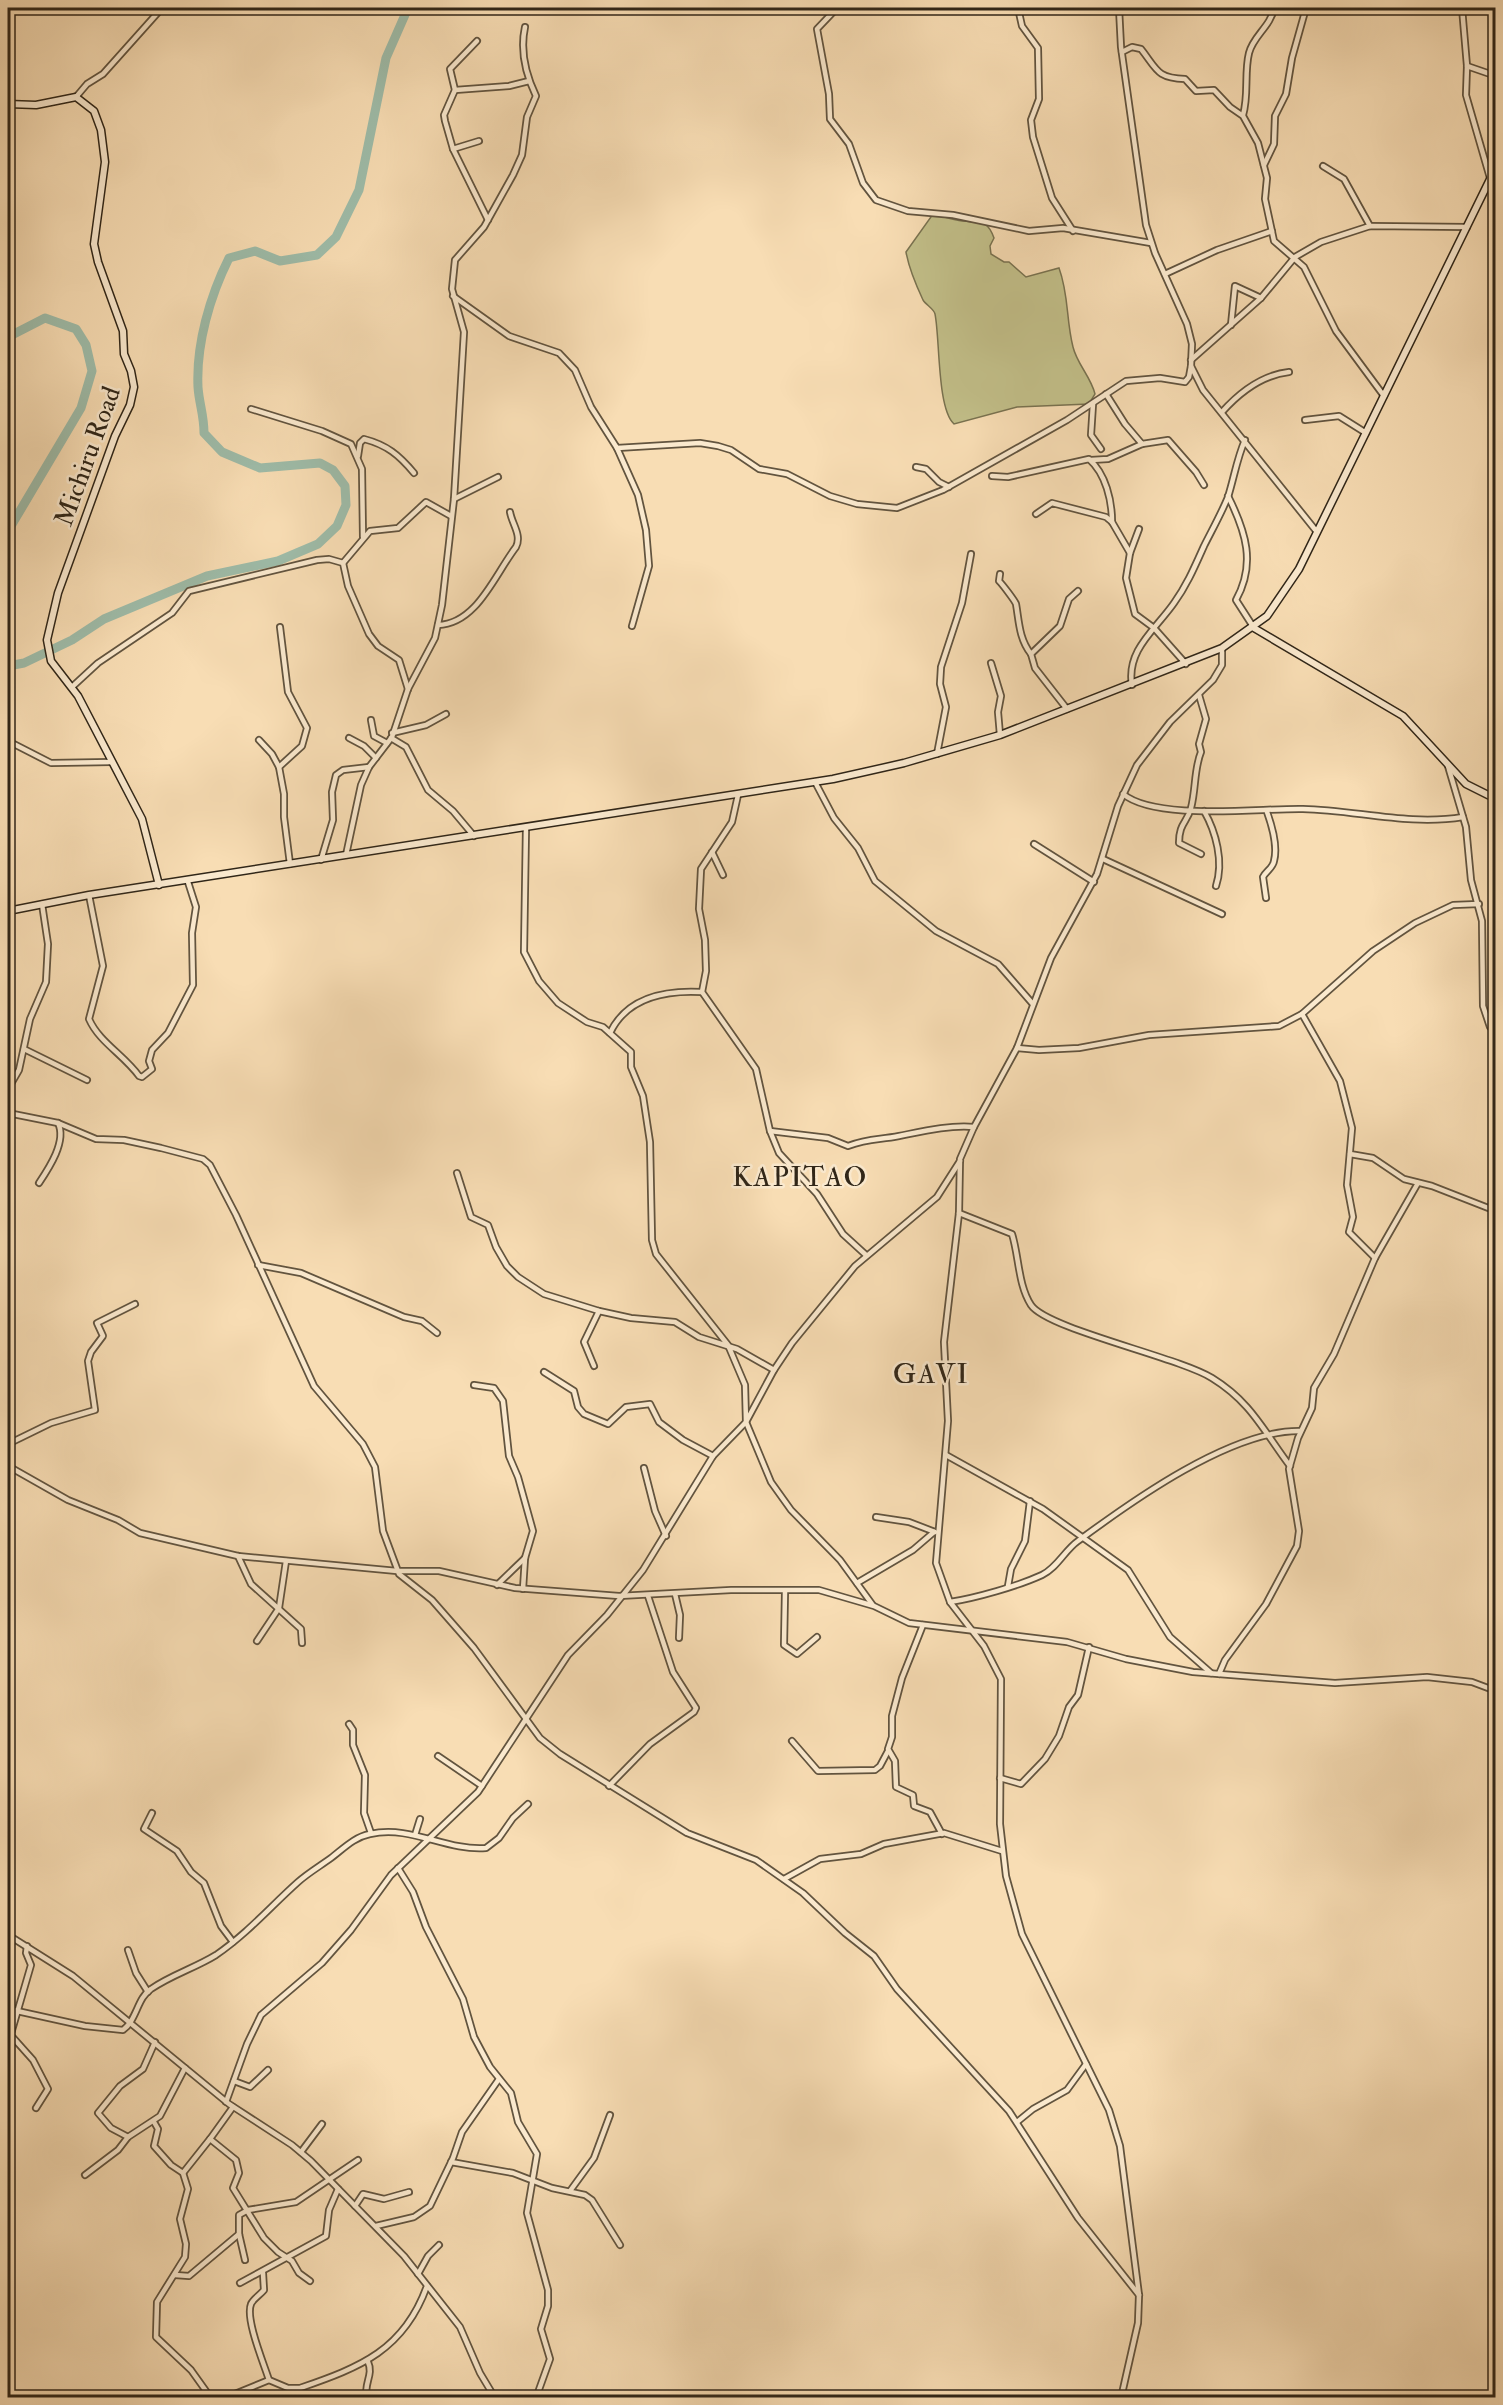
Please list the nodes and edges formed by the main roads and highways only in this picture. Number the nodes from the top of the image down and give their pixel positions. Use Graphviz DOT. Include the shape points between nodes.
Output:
graph roads {
  1 [pos="8,104"];
  2 [pos="1496,167"];
  3 [pos="1254,628"];
  4 [pos="1496,799"];
  5 [pos="159,885"];
  6 [pos="8,911"];
  1 -- 5 [label="main road, Michiru Road" via="36,105 76,97 94,111 101,130 105,162 94,244 123,331 124,354 134,387 58,593 46,640 51,661 72,687 142,819"];
  2 -- 3 [label="main road" via="1317,532 1287,589"];
  3 -- 4 [label="main road" via="1403,716 1466,784"];
  3 -- 5 [label="main road" via="1186,664 1000,735 937,754 738,795"];
  5 -- 6 [label="main road"];
}
